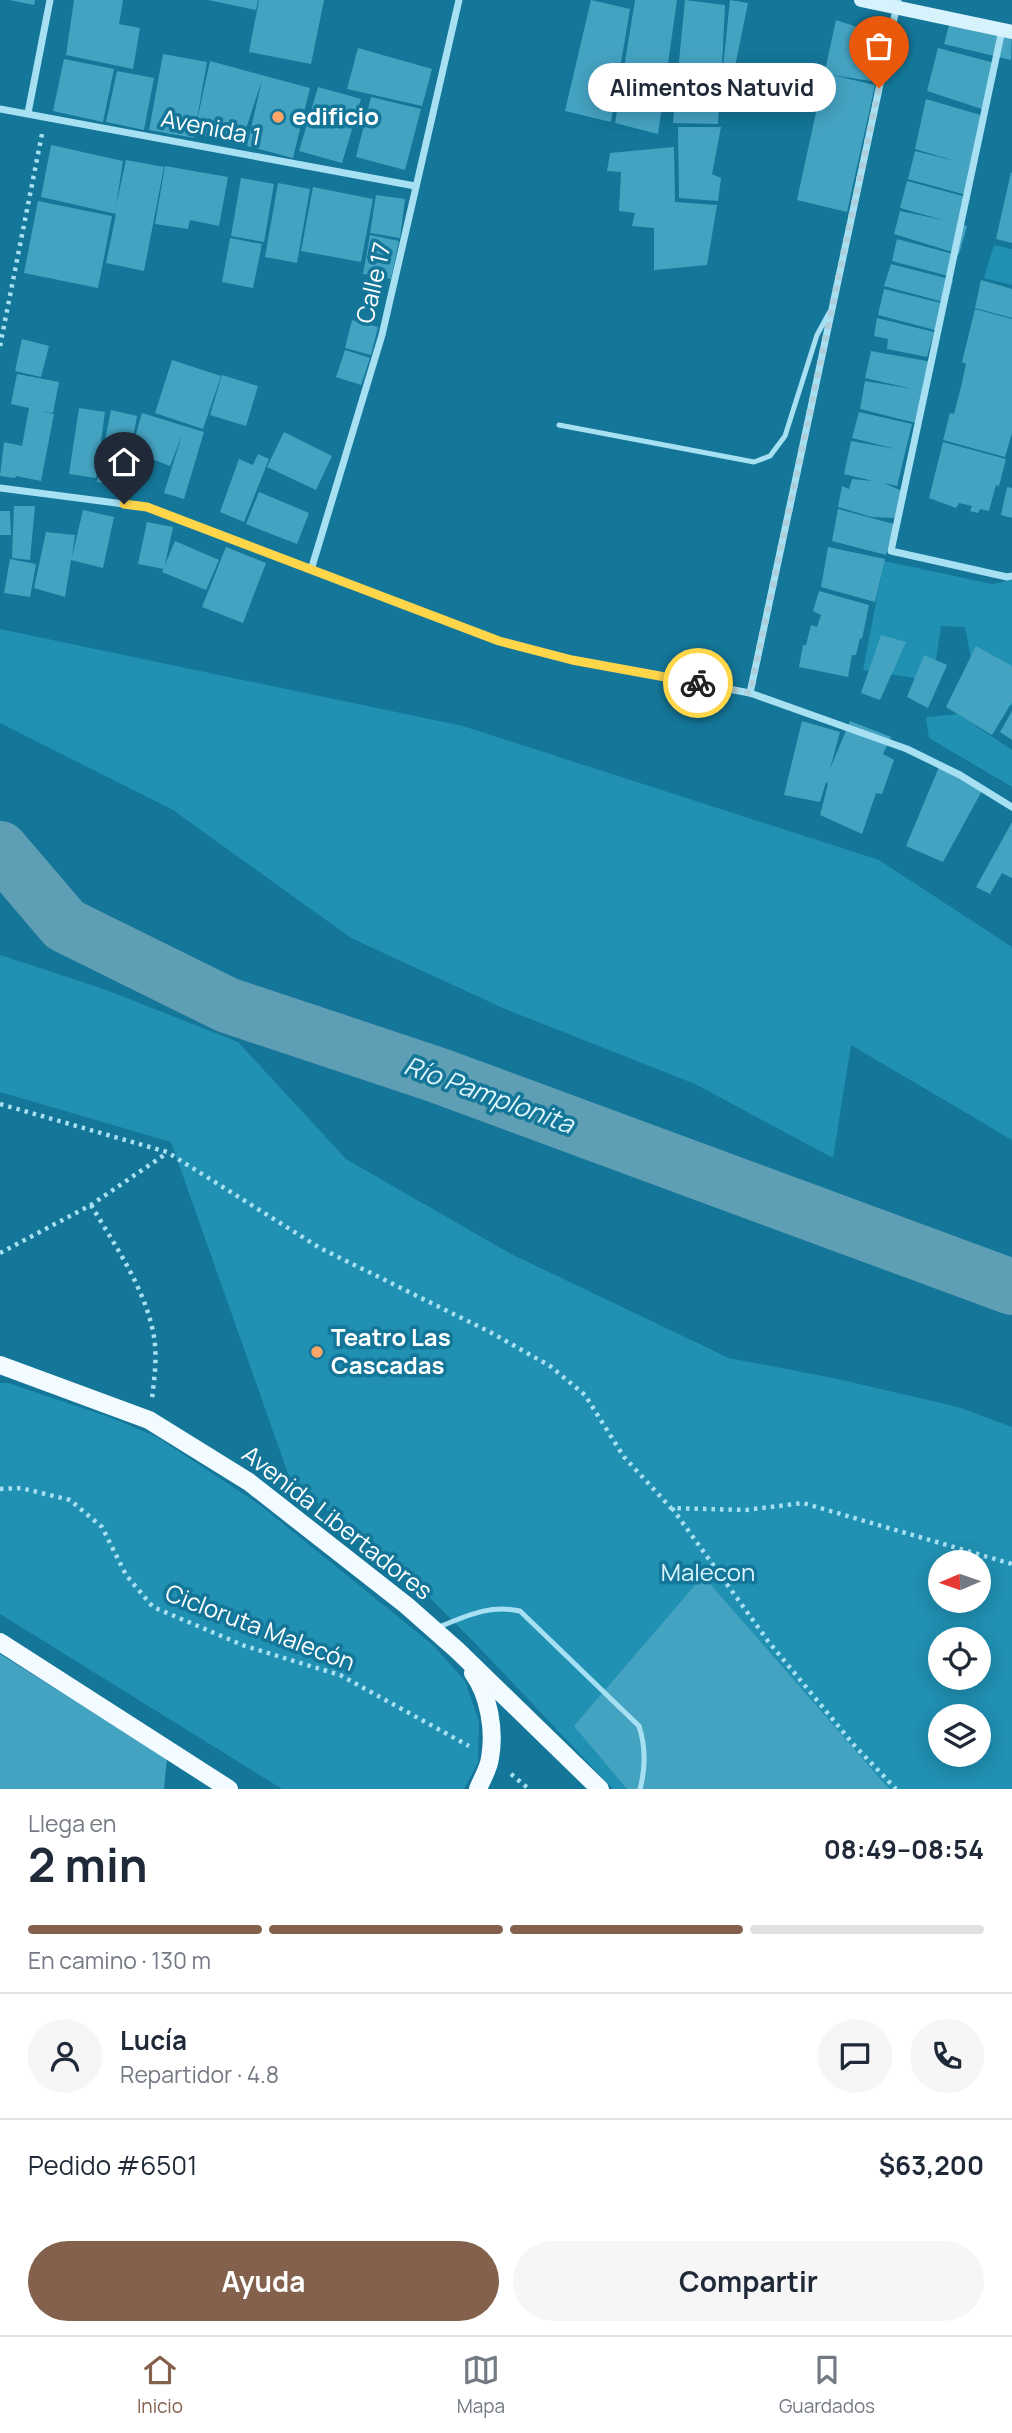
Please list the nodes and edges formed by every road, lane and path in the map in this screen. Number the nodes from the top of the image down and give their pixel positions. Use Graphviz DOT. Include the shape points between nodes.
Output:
graph roads {
  1 [pos="50,0"];
  2 [pos="459,0"];
  3 [pos="861,0"];
  4 [pos="897,4"];
  5 [pos="1007,31"];
  6 [pos="0,109"];
  7 [pos="28,114"];
  8 [pos="45,116"];
  9 [pos="415,186"];
  10 [pos="833,304"];
  11 [pos="0,346"];
  12 [pos="559,425"];
  13 [pos="0,488"];
  14 [pos="311,570"];
  15 [pos="1012,576"];
  16 [pos="750,693"];
  17 [pos="1012,807"];
  18 [pos="0,1104"];
  19 [pos="167,1152"];
  20 [pos="91,1205"];
  21 [pos="0,1253"];
  22 [pos="0,1365"];
  23 [pos="0,1373"];
  24 [pos="26,1375"];
  25 [pos="149,1420"];
  26 [pos="0,1489"];
  27 [pos="671,1508"];
  28 [pos="1012,1564"];
  29 [pos="433,1629"];
  30 [pos="0,1642"];
  31 [pos="457,1650"];
  32 [pos="463,1742"];
  33 [pos="518,1779"];
  34 [pos="229,1789"];
  35 [pos="478,1789"];
  36 [pos="529,1789"];
  37 [pos="600,1789"];
  38 [pos="640,1789"];
  39 [pos="896,1789"];
  1 -- 7 [label="street"];
  2 -- 9 [label="street, Calle 17"];
  3 -- 4 [label="main road"];
  4 -- 5 [label="main road"];
  4 -- 10 [label="street"];
  5 -- 15 [label="street" via="891,551"];
  6 -- 7 [label="street, Avenida 1"];
  7 -- 8 [label="street, Avenida 1"];
  8 -- 9 [label="street, Avenida 1"];
  8 -- 11 [label="path"];
  9 -- 14 [label="street, Calle 17" via="382,335"];
  10 -- 12 [label="lane" via="817,335 785,436 770,456 754,462"];
  10 -- 16 [label="street"];
  13 -- 14 [label="street" via="147,507"];
  14 -- 16 [label="street" via="499,641 572,660"];
  16 -- 17 [label="street" via="907,749"];
  18 -- 19 [label="path"];
  19 -- 20 [label="path"];
  19 -- 27 [label="path" via="320,1248 550,1366 585,1395 624,1457"];
  20 -- 21 [label="path"];
  20 -- 25 [label="path" via="131,1272 153,1328 156,1367"];
  22 -- 24 [label="main road, Avenida Libertadores"];
  23 -- 24 [label="main road"];
  24 -- 25 [label="main road, Avenida Libertadores"];
  25 -- 29 [label="main road, Avenida Libertadores" via="249,1482"];
  26 -- 32 [label="path, Cicloruta Malecón" via="21,1488 70,1500 102,1527 126,1576 153,1607 245,1646 340,1675"];
  27 -- 28 [label="path" via="746,1510 803,1503"];
  27 -- 39 [label="path" via="768,1642"];
  29 -- 31 [label="main road, Avenida Libertadores"];
  29 -- 38 [label="lane" via="480,1611 520,1611 639,1726 645,1769"];
  30 -- 34 [label="main road"];
  31 -- 35 [label="main road" via="480,1682 491,1720 490,1759"];
  31 -- 37 [label="main road, Avenida Libertadores"];
  33 -- 36 [label="path"];
}
